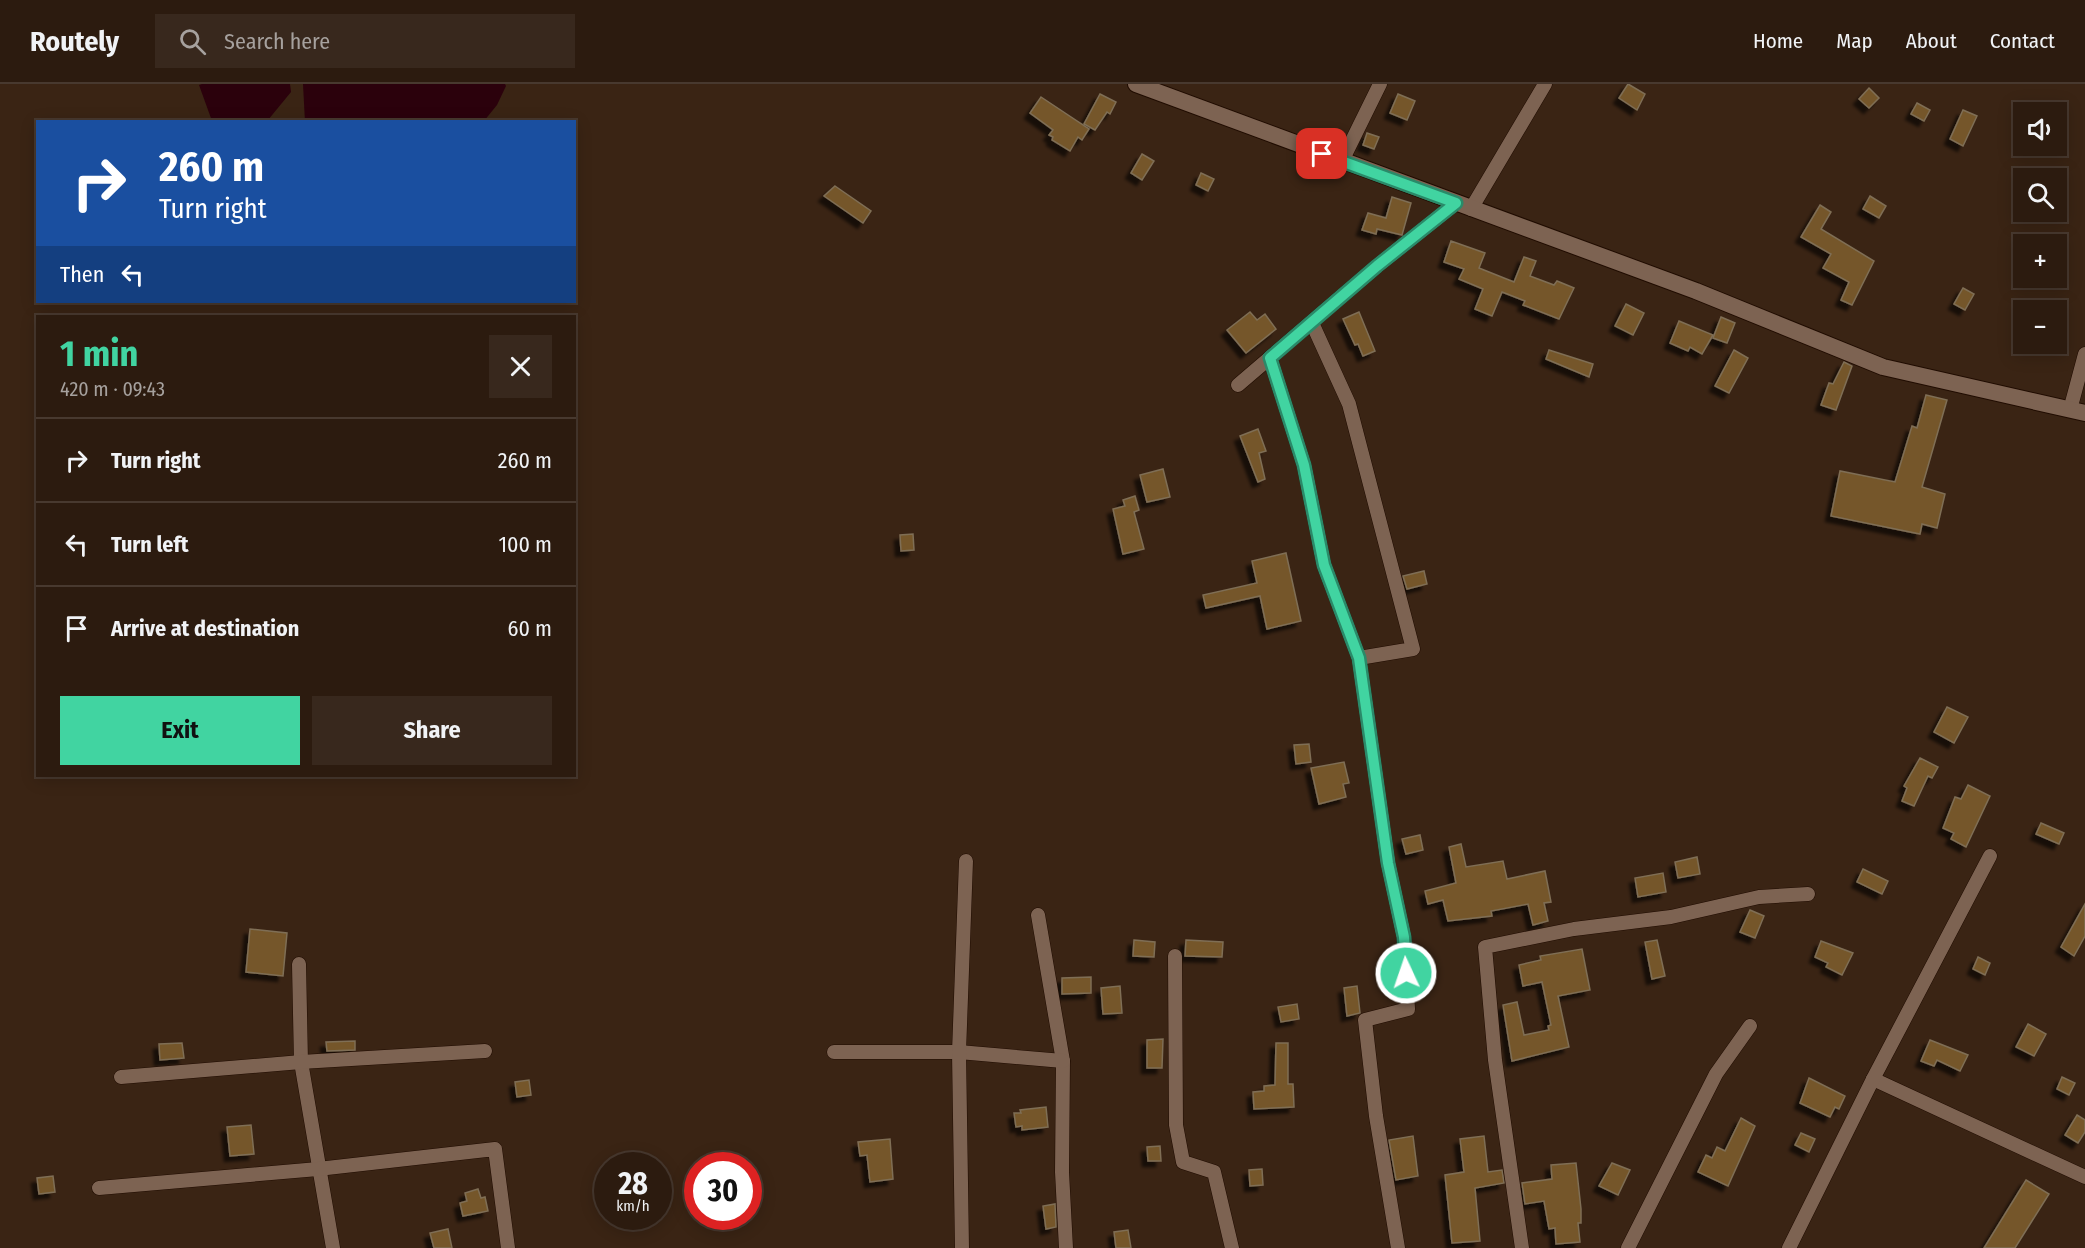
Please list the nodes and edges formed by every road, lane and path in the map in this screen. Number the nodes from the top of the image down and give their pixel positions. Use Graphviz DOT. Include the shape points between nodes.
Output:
graph roads {
  1 [pos="1380,84"];
  2 [pos="1545,84"];
  3 [pos="1143,85"];
  4 [pos="1341,161"];
  5 [pos="1464,206"];
  6 [pos="1312,323"];
  7 [pos="2085,354"];
  8 [pos="1270,358"];
  9 [pos="1238,385"];
  10 [pos="2078,412"];
  11 [pos="1359,658"];
  12 [pos="1989,856"];
  13 [pos="966,861"];
  14 [pos="1809,894"];
  15 [pos="1038,915"];
  16 [pos="1175,956"];
  17 [pos="299,964"];
  18 [pos="1750,1026"];
  19 [pos="486,1051"];
  20 [pos="834,1052"];
  21 [pos="959,1052"];
  22 [pos="1063,1061"];
  23 [pos="301,1062"];
  24 [pos="121,1077"];
  25 [pos="1873,1079"];
  26 [pos="318,1169"];
  27 [pos="2085,1177"];
  28 [pos="99,1188"];
  29 [pos="333,1248"];
  30 [pos="508,1248"];
  31 [pos="962,1248"];
  32 [pos="1066,1248"];
  33 [pos="1232,1248"];
  34 [pos="1398,1248"];
  35 [pos="1522,1248"];
  36 [pos="1628,1248"];
  37 [pos="1789,1248"];
  1 -- 4 [label="street"];
  2 -- 5 [label="street"];
  3 -- 4 [label="street"];
  4 -- 5 [label="street"];
  5 -- 6 [label="street" via="1377,266"];
  5 -- 10 [label="street" via="1696,291 1883,367"];
  6 -- 8 [label="street"];
  6 -- 11 [label="street" via="1349,404 1413,649"];
  7 -- 10 [label="street"];
  8 -- 9 [label="street"];
  8 -- 11 [label="street" via="1304,465 1324,565"];
  11 -- 34 [label="street" via="1388,863 1404,937 1408,1009 1365,1020"];
  12 -- 25 [label="street"];
  13 -- 21 [label="street"];
  14 -- 35 [label="street" via="1759,897 1671,917 1574,929 1485,947 1495,1060"];
  15 -- 22 [label="street"];
  16 -- 33 [label="street" via="1176,1125 1183,1161 1214,1172"];
  17 -- 23 [label="street"];
  18 -- 36 [label="street" via="1716,1074"];
  19 -- 23 [label="street"];
  20 -- 21 [label="street"];
  21 -- 22 [label="street"];
  21 -- 31 [label="street"];
  22 -- 32 [label="street"];
  23 -- 24 [label="street"];
  23 -- 26 [label="street"];
  25 -- 27 [label="street"];
  25 -- 37 [label="street"];
  26 -- 28 [label="street"];
  26 -- 29 [label="street"];
  26 -- 30 [label="street" via="495,1149"];
}
